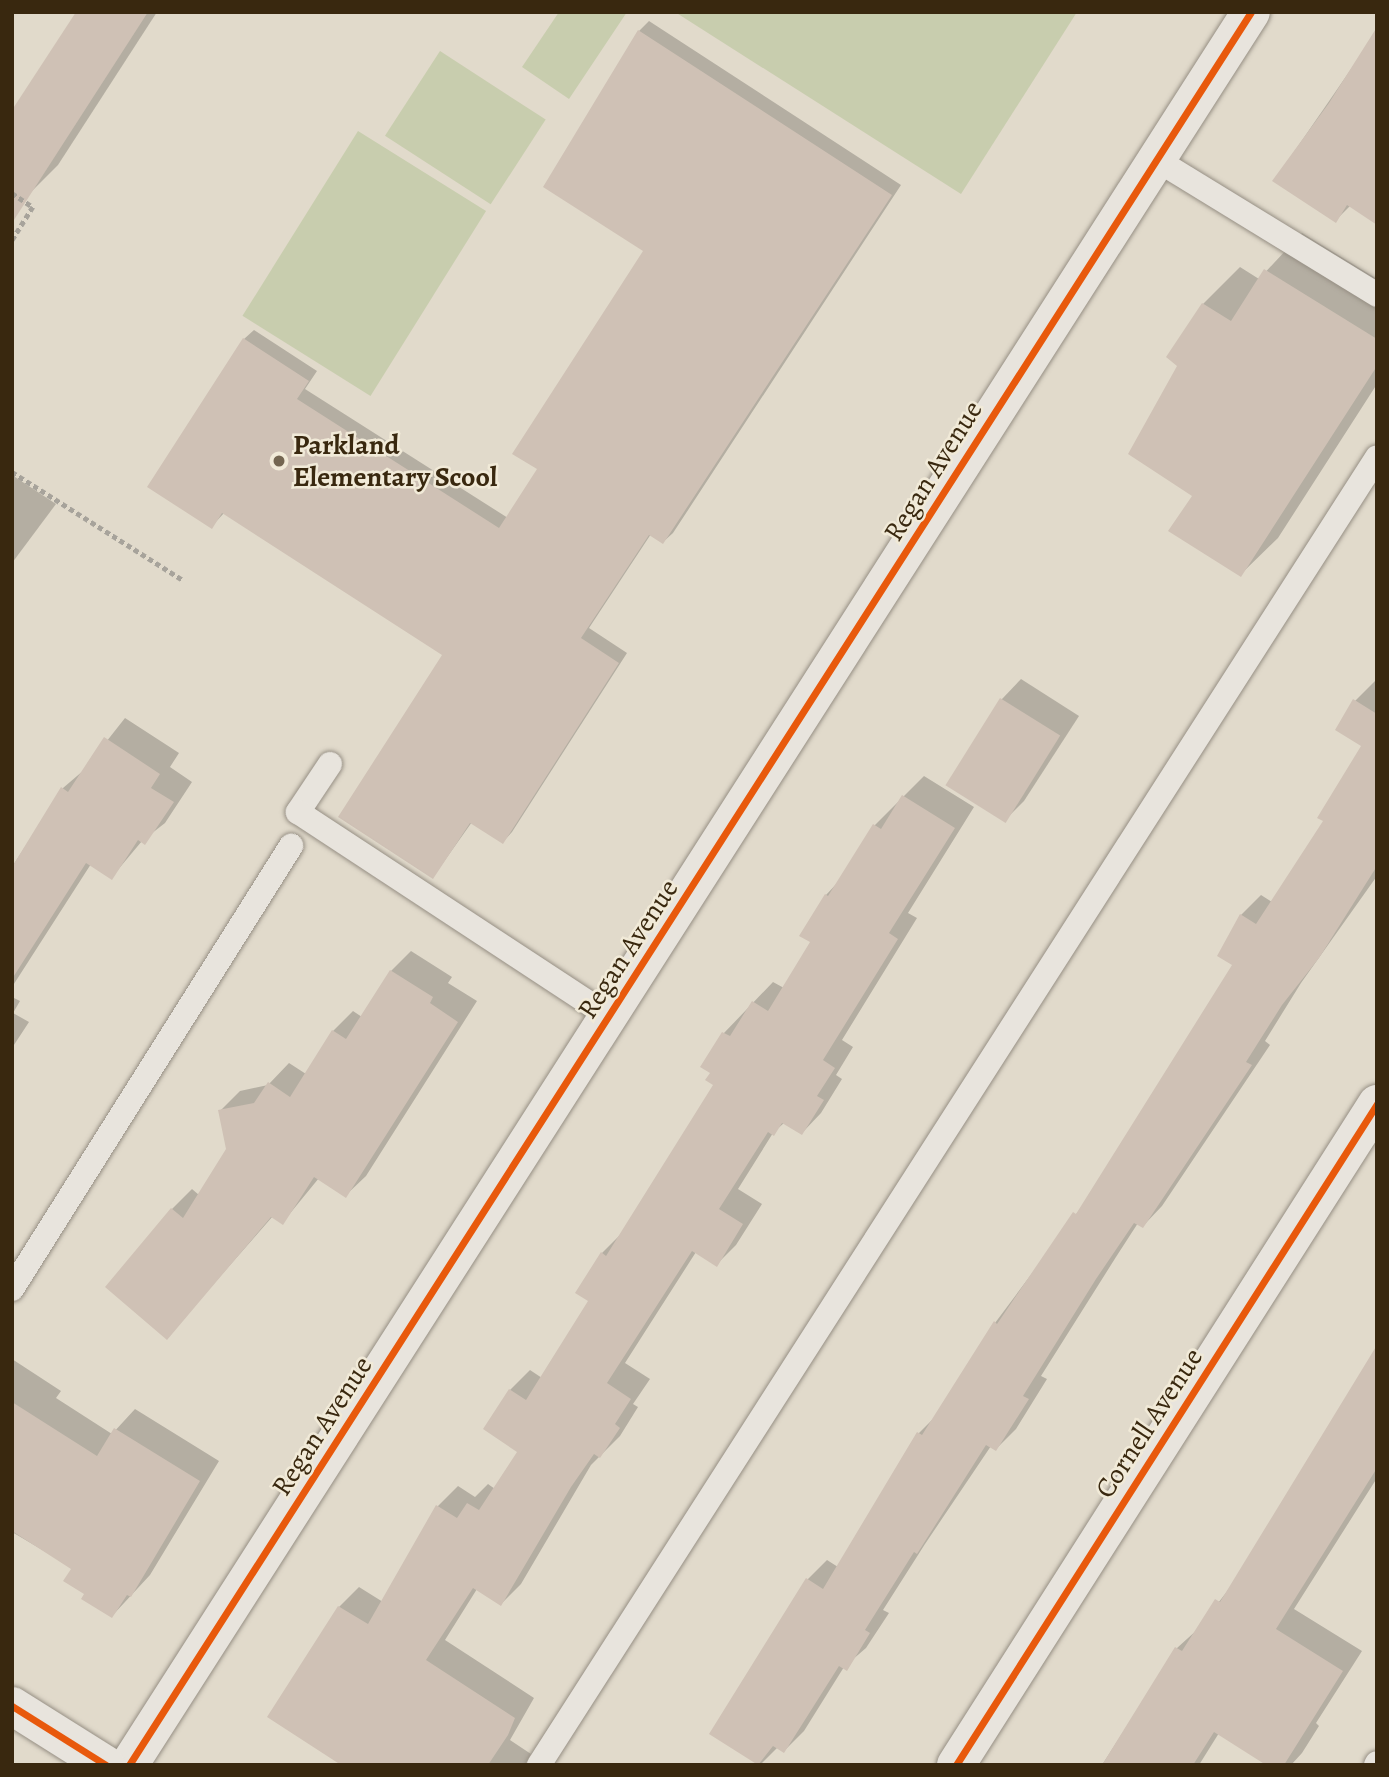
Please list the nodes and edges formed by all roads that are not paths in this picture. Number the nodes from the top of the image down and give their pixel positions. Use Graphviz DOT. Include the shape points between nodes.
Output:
graph roads {
  1 [pos="1251,12"];
  2 [pos="1157,160"];
  3 [pos="1377,295"];
  4 [pos="1377,457"];
  5 [pos="330,764"];
  6 [pos="291,846"];
  7 [pos="610,1017"];
  8 [pos="1377,1104"];
  9 [pos="12,1289"];
  10 [pos="12,1706"];
  11 [pos="106,1765"];
  12 [pos="129,1765"];
  13 [pos="540,1765"];
  14 [pos="956,1765"];
  1 -- 2 [label="street, Regan Avenue"];
  2 -- 3 [label="lane"];
  2 -- 7 [label="street, Regan Avenue"];
  4 -- 13 [label="lane"];
  5 -- 7 [label="lane" via="298,812"];
  6 -- 9 [label="lane"];
  7 -- 12 [label="street, Regan Avenue"];
  8 -- 14 [label="street, Cornell Avenue"];
  10 -- 11 [label="street"];
}
